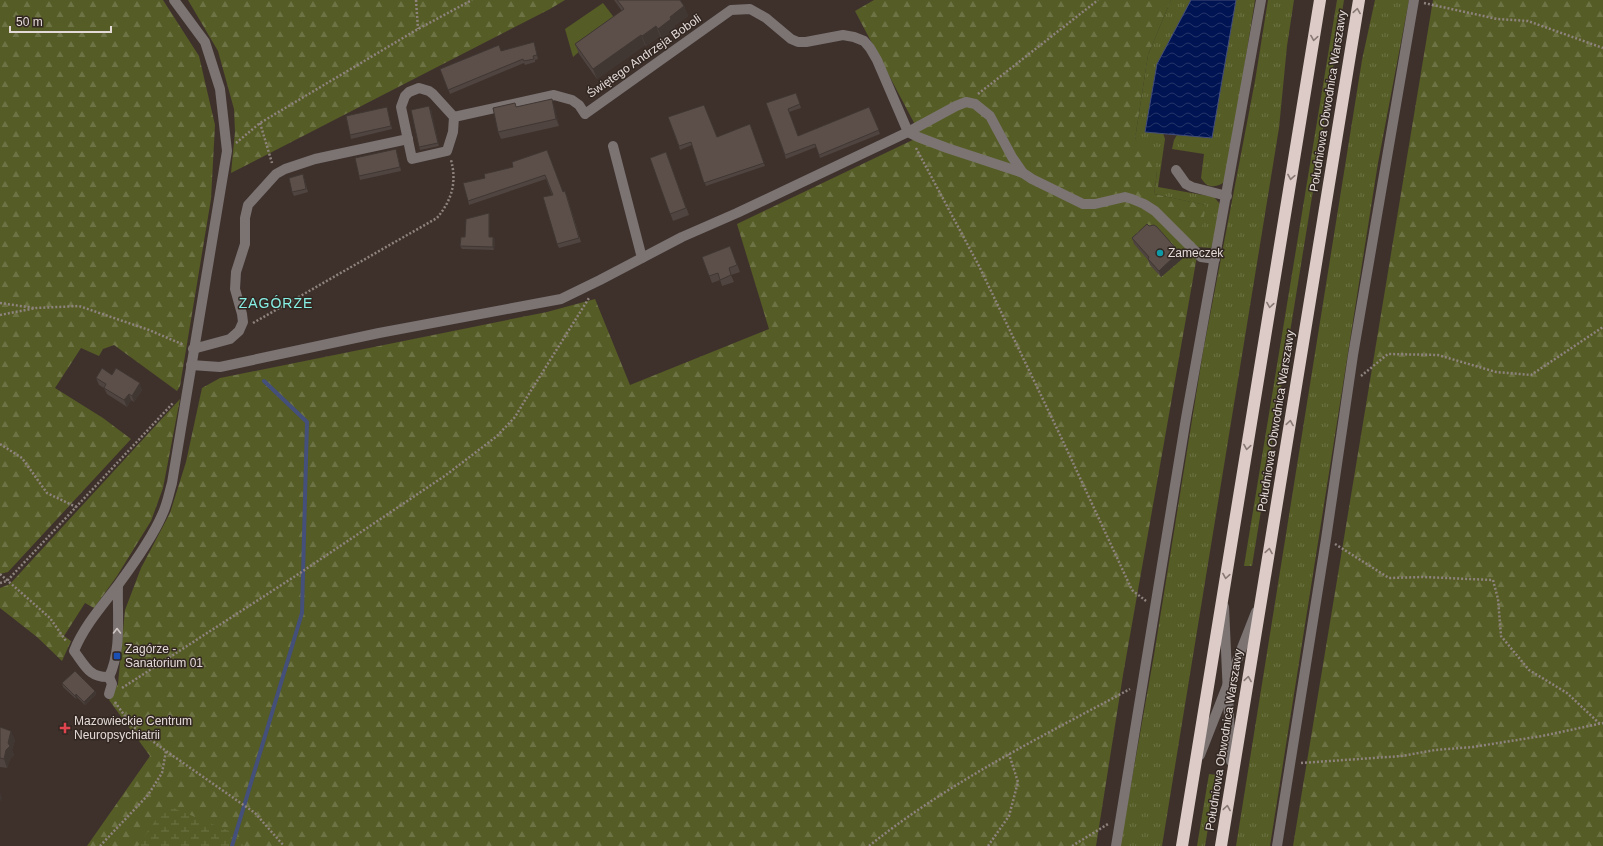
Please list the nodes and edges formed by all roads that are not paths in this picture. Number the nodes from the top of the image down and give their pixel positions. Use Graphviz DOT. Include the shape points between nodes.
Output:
graph roads {
  1 [pos="174,0"];
  2 [pos="1260,0"];
  3 [pos="1320,0"];
  4 [pos="1359,0"];
  5 [pos="1414,0"];
  6 [pos="454,117"];
  7 [pos="908,132"];
  8 [pos="408,140"];
  9 [pos="613,146"];
  10 [pos="1176,170"];
  11 [pos="1023,173"];
  12 [pos="1227,196"];
  13 [pos="642,258"];
  14 [pos="1215,259"];
  15 [pos="193,349"];
  16 [pos="191,365"];
  17 [pos="118,585"];
  18 [pos="1224,592"];
  19 [pos="1261,597"];
  20 [pos="109,677"];
  21 [pos="1228,684"];
  22 [pos="109,694"];
  23 [pos="1195,770"];
  24 [pos="1232,777"];
  25 [pos="1116,846"];
  26 [pos="1182,846"];
  27 [pos="1221,846"];
  28 [pos="1277,846"];
  1 -- 15 [label="street" via="205,42 220,89 227,151"];
  2 -- 12 [label="street"];
  3 -- 18 [label="highway, Południowa Obwodnica Warszawy, one-way"];
  19 -- 4 [label="highway, Południowa Obwodnica Warszawy, one-way"];
  5 -- 28 [label="street" via="1348,386"];
  6 -- 7 [label="street, Świętego Andrzeja Boboli" via="554,96 572,100 585,114 730,10 750,10 766,18 790,39 798,42 843,35 864,41 877,60"];
  6 -- 8 [label="street" via="453,132 447,151 412,159"];
  6 -- 8 [label="street" via="429,91 414,89 405,96 400,106"];
  7 -- 11 [label="street"];
  7 -- 11 [label="street" via="956,106 966,102 975,104 990,116"];
  7 -- 13 [label="street"];
  8 -- 15 [label="street" via="315,159 276,174 248,205 245,244 236,272 235,289 242,314 239,331 230,339"];
  9 -- 13 [label="street"];
  10 -- 12 [label="street" via="1192,188"];
  11 -- 14 [label="street" via="1083,204 1095,204 1124,197 1144,204 1155,211 1201,257"];
  12 -- 14 [label="street"];
  13 -- 16 [label="street" via="561,299 379,333 220,367"];
  14 -- 25 [label="street" via="1186,418"];
  15 -- 16 [label="street"];
  16 -- 17 [label="street" via="172,483 162,515"];
  20 -- 17 [label="street, one-way" via="117,652"];
  17 -- 20 [label="street" via="98,609 79,638 74,651 91,673"];
  18 -- 21 [label="street"];
  18 -- 23 [label="highway, Południowa Obwodnica Warszawy"];
  19 -- 21 [label="street"];
  24 -- 19 [label="highway, Południowa Obwodnica Warszawy, one-way"];
  20 -- 22 [label="street" via="112,684"];
  21 -- 23 [label="street"];
  21 -- 24 [label="street"];
  23 -- 26 [label="highway, Południowa Obwodnica Warszawy"];
  27 -- 24 [label="highway, Południowa Obwodnica Warszawy, one-way"];
}
